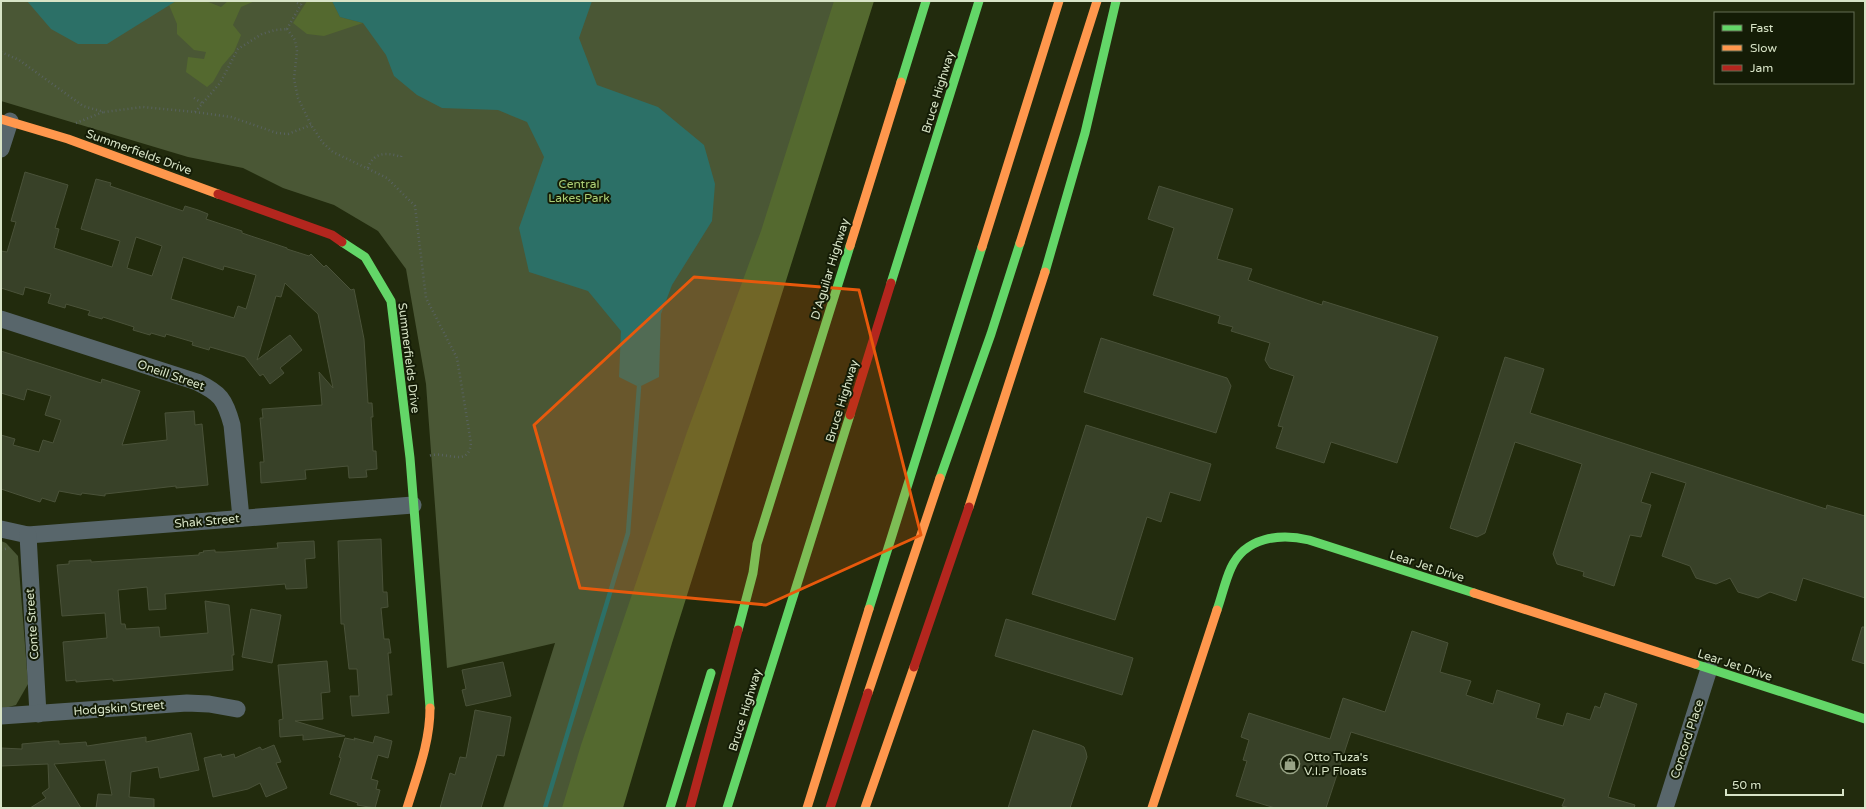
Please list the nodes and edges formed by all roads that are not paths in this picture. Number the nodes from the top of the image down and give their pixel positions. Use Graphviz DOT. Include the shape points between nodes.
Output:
graph roads {
  1 [pos="926,1"];
  2 [pos="979,1"];
  3 [pos="1059,1"];
  4 [pos="1097,1"];
  5 [pos="1116,1"];
  6 [pos="5,120"];
  7 [pos="1,149"];
  8 [pos="1,319"];
  9 [pos="413,505"];
  10 [pos="240,518"];
  11 [pos="1,529"];
  12 [pos="28,535"];
  13 [pos="757,544"];
  14 [pos="744,569"];
  15 [pos="714,666"];
  16 [pos="1709,669"];
  17 [pos="237,709"];
  18 [pos="38,714"];
  19 [pos="1,716"];
  20 [pos="1865,719"];
  21 [pos="407,808"];
  22 [pos="670,808"];
  23 [pos="690,808"];
  24 [pos="727,808"];
  25 [pos="807,808"];
  26 [pos="830,808"];
  27 [pos="865,808"];
  28 [pos="1152,808"];
  29 [pos="1665,808"];
  1 -- 13 [label="main road, D'Aguilar Highway"];
  2 -- 24 [label="main road, Bruce Highway"];
  3 -- 25 [label="main road"];
  4 -- 26 [label="main road" via="991,334 925,522"];
  5 -- 27 [label="main road" via="1085,132 1054,243 990,444"];
  6 -- 7 [label="street"];
  6 -- 9 [label="main road, Summerfields Drive" via="76,142 332,235 365,256 391,301 410,458"];
  8 -- 10 [label="street, Oneill Street" via="197,382 214,390 223,399 232,424"];
  9 -- 10 [label="street, Shak Street"];
  9 -- 21 [label="main road, Summerfields Drive" via="430,726 426,749"];
  10 -- 12 [label="street, Shak Street"];
  11 -- 12 [label="street, Shak Street"];
  12 -- 18 [label="street, Conte Street"];
  13 -- 14 [label="main road"];
  13 -- 23 [label="main road" via="753,573"];
  15 -- 22 [label="main road"];
  16 -- 20 [label="main road, Lear Jet Drive"];
  16 -- 28 [label="main road, Lear Jet Drive" via="1309,540 1290,536 1270,537 1247,548 1231,567"];
  16 -- 29 [label="street, Concord Place"];
  17 -- 18 [label="street, Hodgskin Street" via="187,703"];
  18 -- 19 [label="street, Hodgskin Street"];
}
